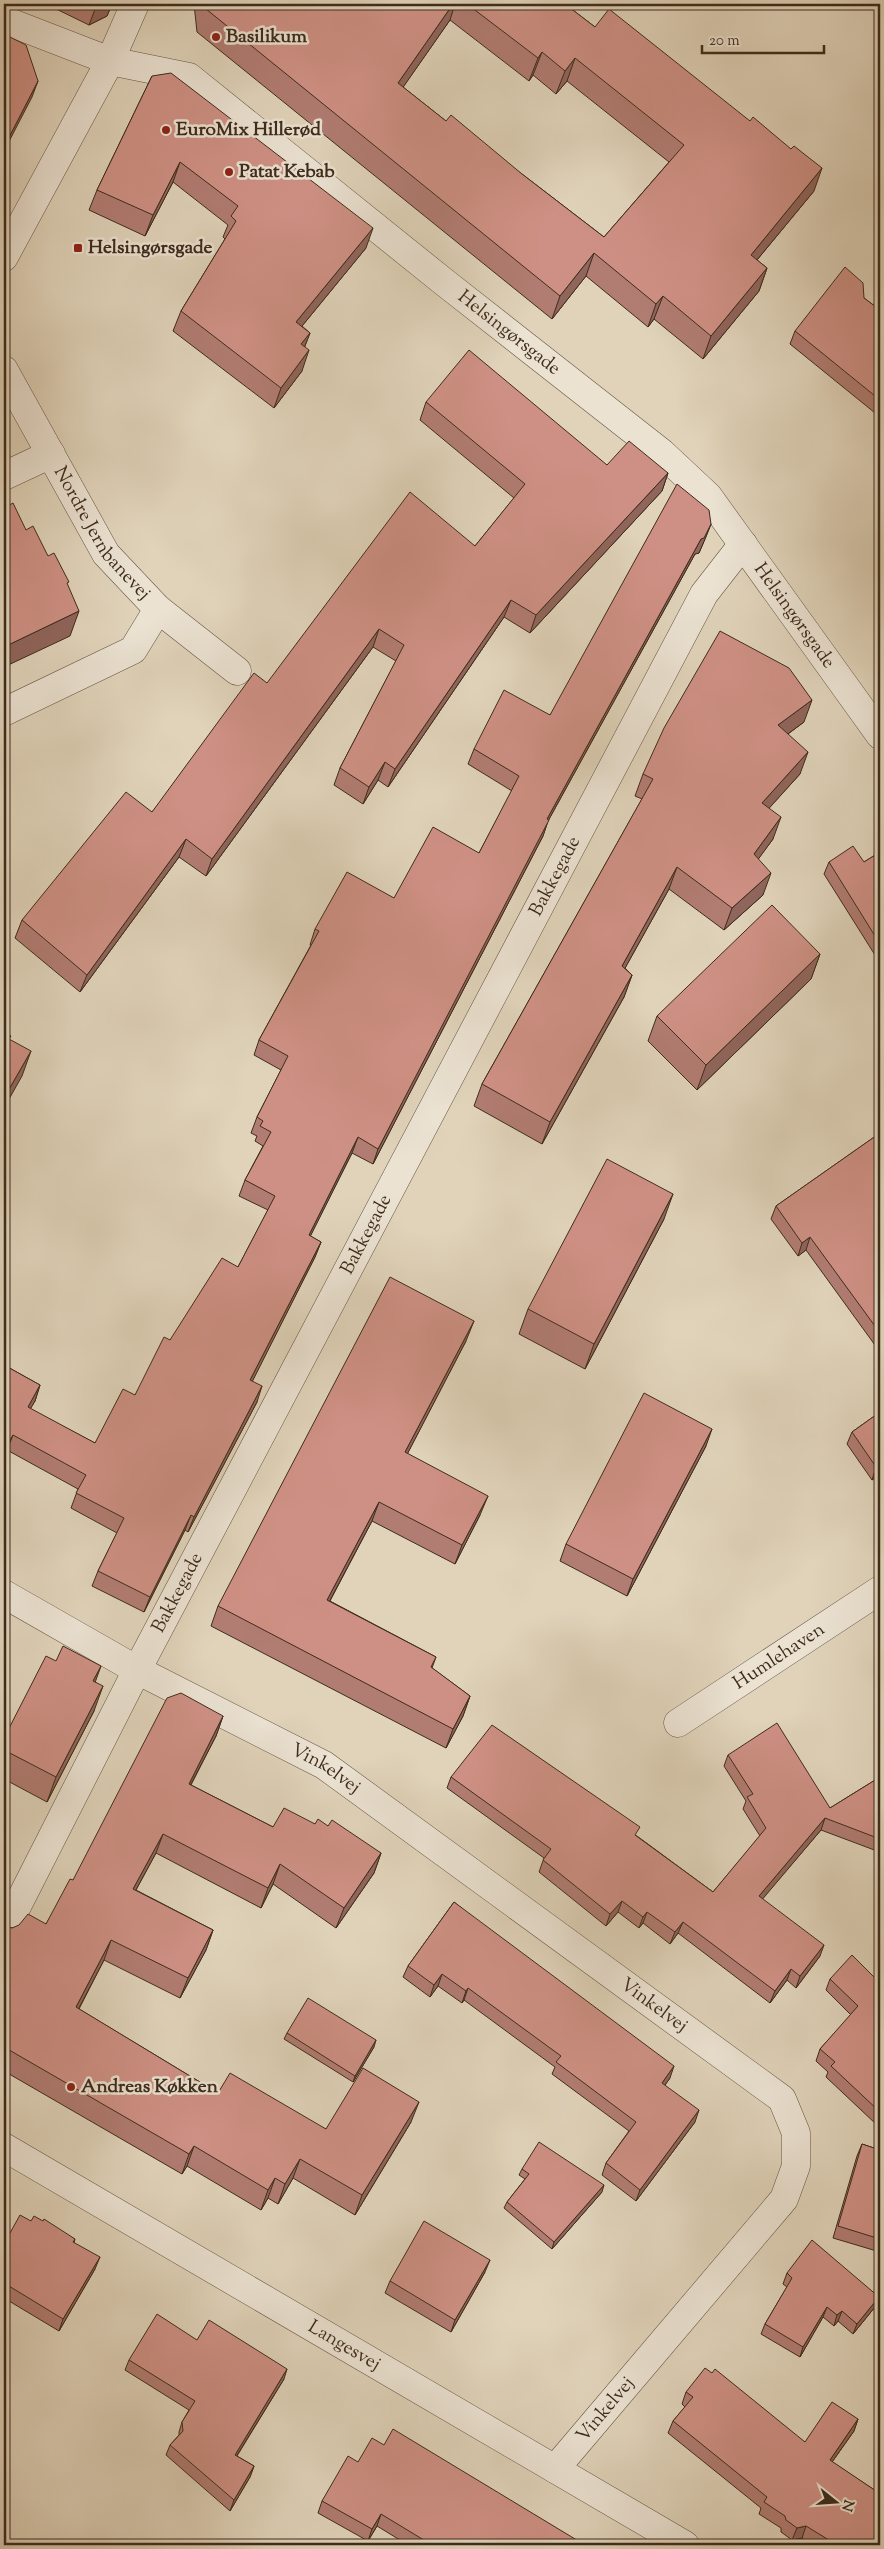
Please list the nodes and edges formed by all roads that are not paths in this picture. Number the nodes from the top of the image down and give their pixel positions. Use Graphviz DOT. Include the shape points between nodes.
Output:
graph roads {
  1 [pos="135,4"];
  2 [pos="4,20"];
  3 [pos="110,61"];
  4 [pos="4,257"];
  5 [pos="4,370"];
  6 [pos="51,454"];
  7 [pos="4,476"];
  8 [pos="743,544"];
  9 [pos="158,609"];
  10 [pos="237,671"];
  11 [pos="4,712"];
  12 [pos="880,734"];
  13 [pos="880,1590"];
  14 [pos="4,1594"];
  15 [pos="136,1670"];
  16 [pos="678,1723"];
  17 [pos="4,1932"];
  18 [pos="4,2146"];
  19 [pos="556,2469"];
  20 [pos="685,2545"];
  1 -- 3 [label="street"];
  2 -- 3 [label="street, Helsingørsgade"];
  3 -- 4 [label="street"];
  3 -- 8 [label="street, Helsingørsgade" via="189,77 662,452 708,496"];
  5 -- 6 [label="street, Nordre Jernbanevej"];
  6 -- 7 [label="street, Nordre Jernbanevej"];
  6 -- 9 [label="street, Nordre Jernbanevej" via="106,554"];
  8 -- 12 [label="street, Helsingørsgade"];
  8 -- 15 [label="street, Bakkegade" via="704,594"];
  9 -- 10 [label="street, Nordre Jernbanevej"];
  9 -- 11 [label="street, Nordre Jernbanevej" via="133,650"];
  13 -- 16 [label="street, Humlehaven"];
  14 -- 15 [label="street, Vinkelvej"];
  15 -- 17 [label="street, Bakkegade"];
  15 -- 19 [label="street, Vinkelvej" via="324,1765 782,2099 796,2133 796,2166 784,2199"];
  18 -- 19 [label="street, Langesvej"];
  19 -- 20 [label="street, Langesvej"];
}
